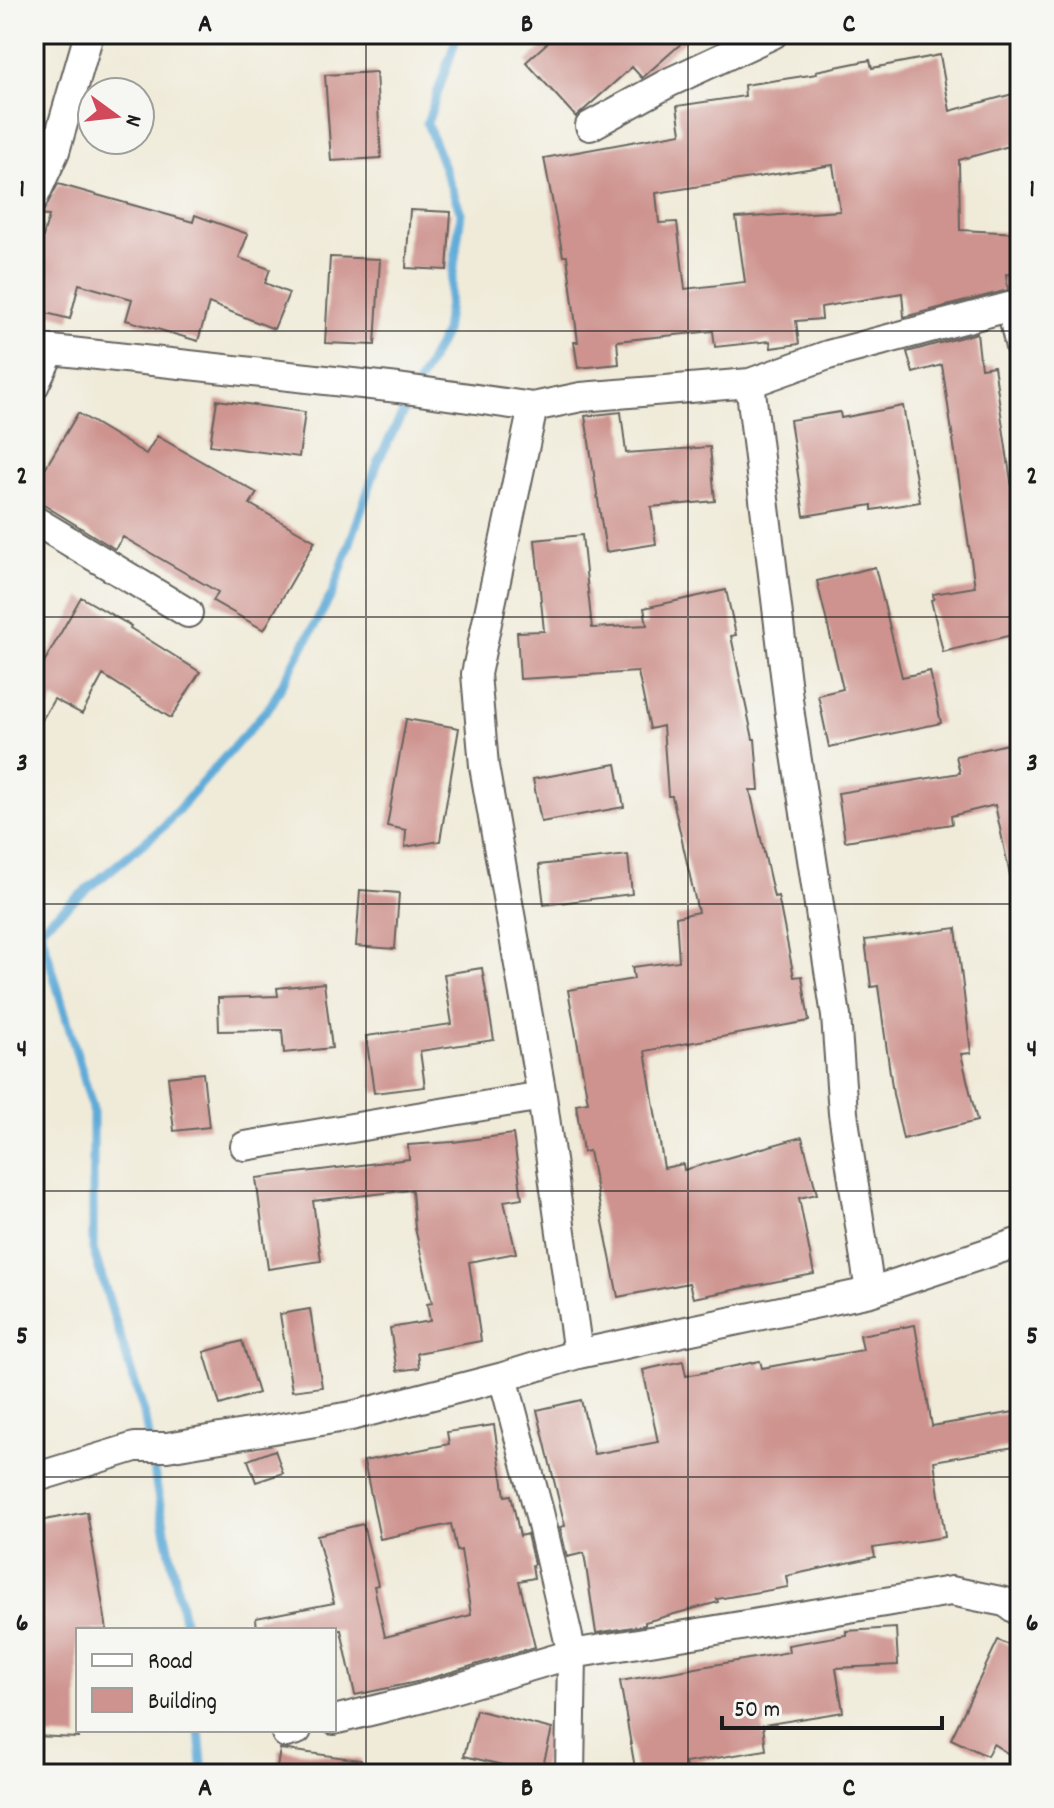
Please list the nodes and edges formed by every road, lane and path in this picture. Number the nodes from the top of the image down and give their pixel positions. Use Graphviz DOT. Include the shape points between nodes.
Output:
graph roads {
  1 [pos="89,34"];
  2 [pos="773,34"];
  3 [pos="590,126"];
  4 [pos="44,148"];
  5 [pos="34,197"];
  6 [pos="1015,306"];
  7 [pos="1020,347"];
  8 [pos="42,350"];
  9 [pos="750,383"];
  10 [pos="34,386"];
  11 [pos="533,407"];
  12 [pos="34,520"];
  13 [pos="188,613"];
  14 [pos="542,1096"];
  15 [pos="245,1146"];
  16 [pos="1020,1242"];
  17 [pos="870,1292"];
  18 [pos="578,1354"];
  19 [pos="503,1377"];
  20 [pos="34,1478"];
  21 [pos="1020,1612"];
  22 [pos="572,1654"];
  23 [pos="336,1720"];
  24 [pos="570,1774"];
  1 -- 4 [label="street"];
  2 -- 3 [label="street"];
  4 -- 5 [label="street"];
  6 -- 7 [label="street"];
  6 -- 9 [label="street" via="828,355"];
  8 -- 10 [label="street"];
  8 -- 11 [label="street"];
  9 -- 11 [label="street" via="581,397"];
  9 -- 17 [label="street"];
  11 -- 14 [label="street" via="476,674 484,766"];
  12 -- 13 [label="street"];
  14 -- 15 [label="street"];
  14 -- 18 [label="street"];
  16 -- 17 [label="street"];
  17 -- 18 [label="street"];
  18 -- 19 [label="street"];
  19 -- 20 [label="street" via="351,1416 167,1447 135,1447"];
  19 -- 22 [label="street"];
  21 -- 22 [label="street" via="1005,1602 951,1591"];
  22 -- 23 [label="street"];
  22 -- 24 [label="street"];
}
